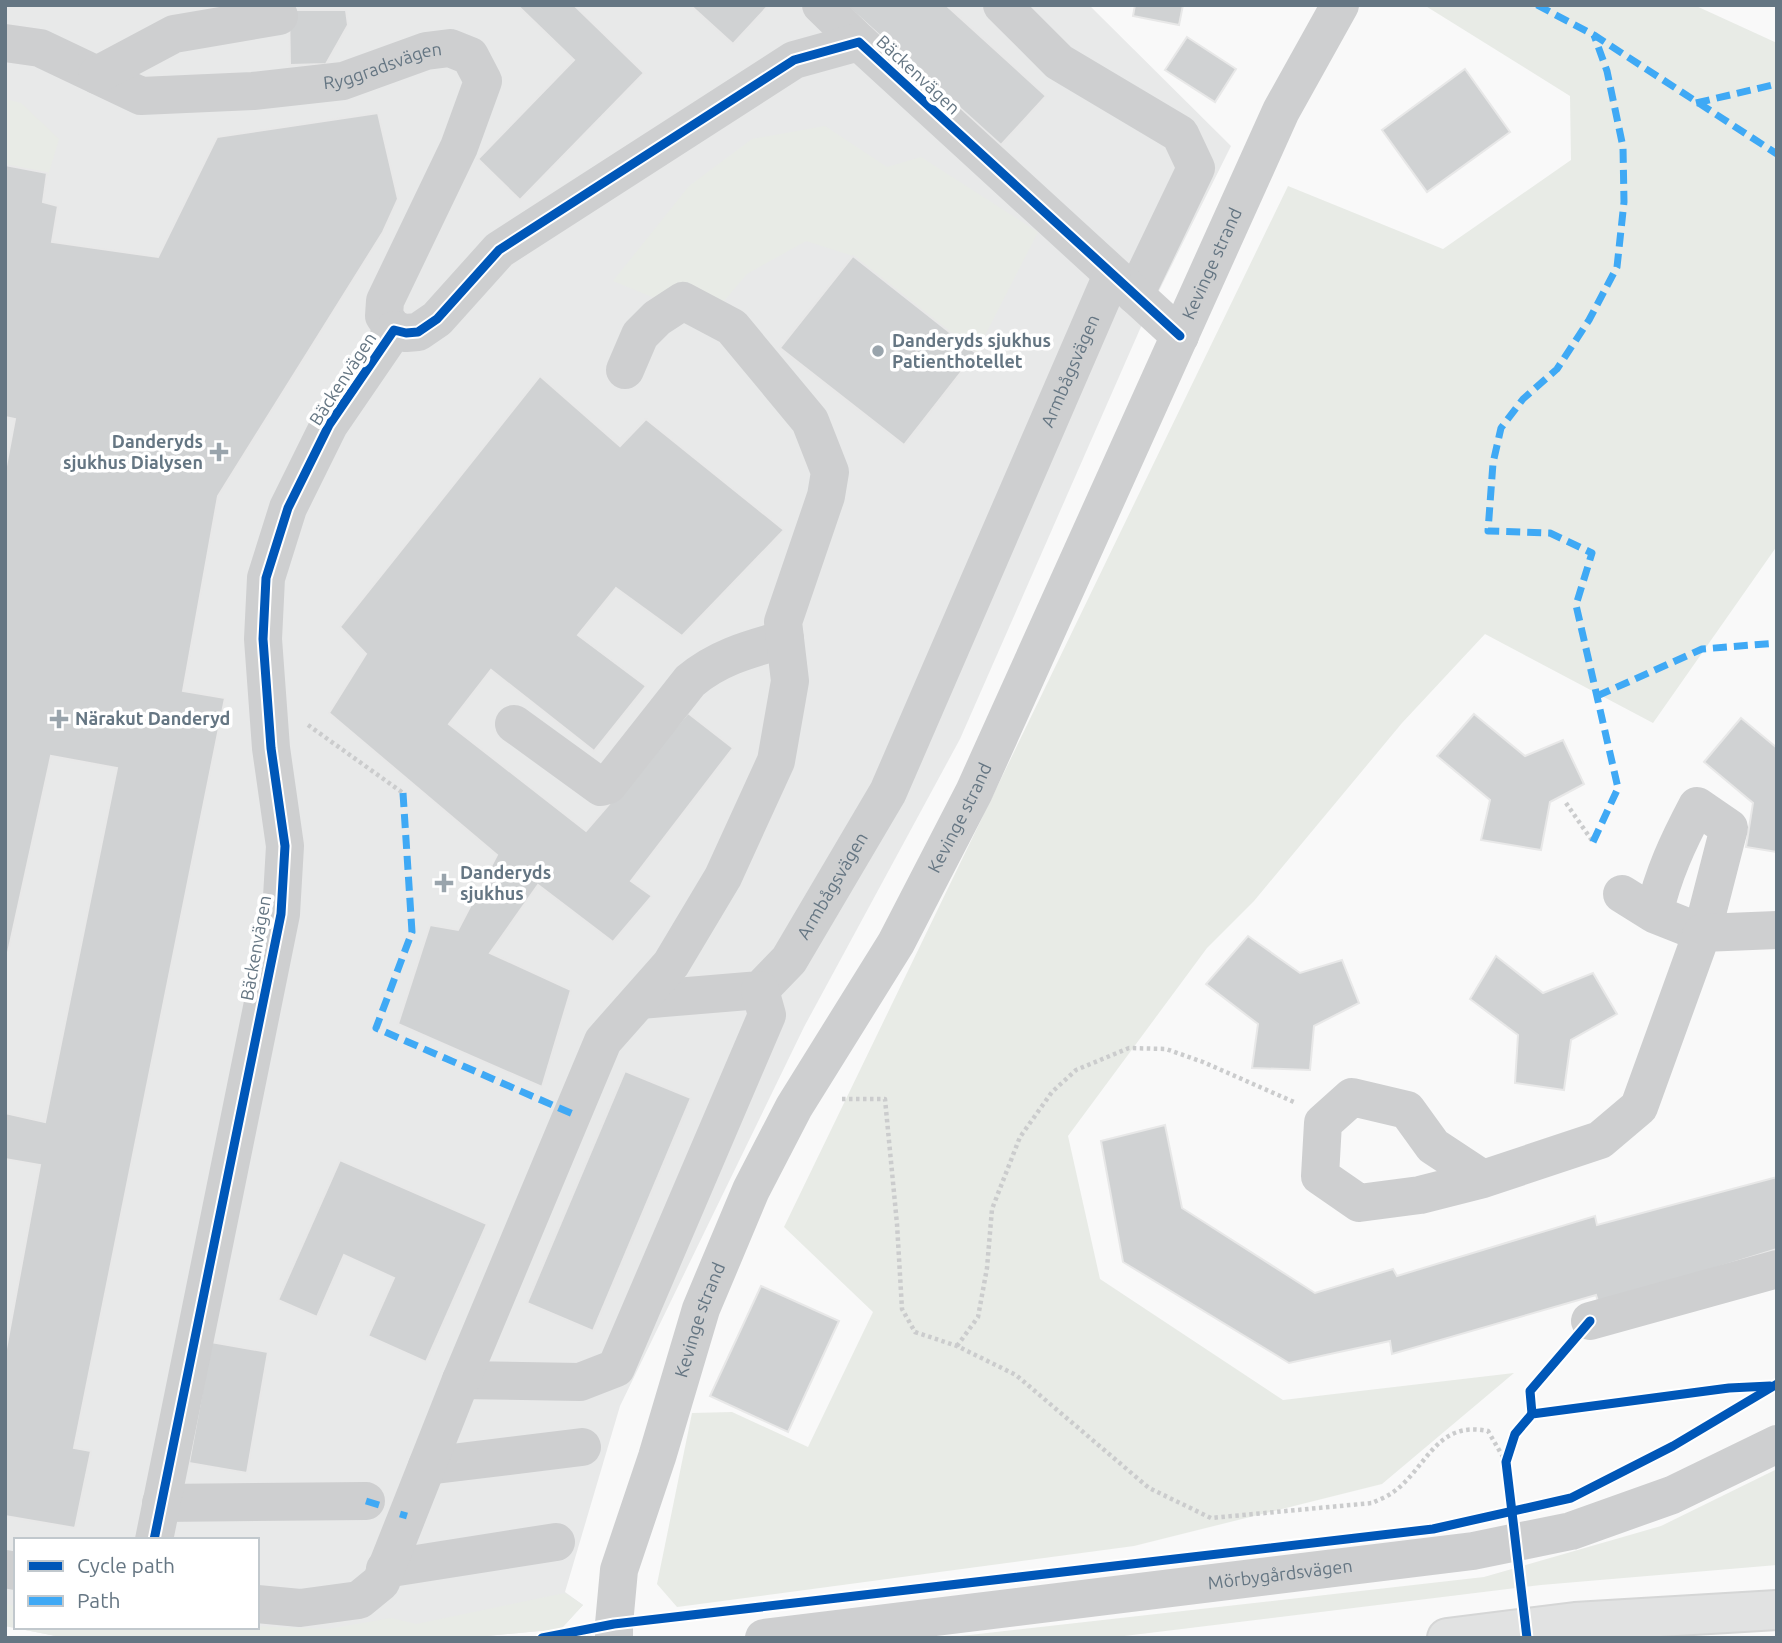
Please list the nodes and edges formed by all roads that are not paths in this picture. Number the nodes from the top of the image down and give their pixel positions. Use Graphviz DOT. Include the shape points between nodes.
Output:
graph roads {
  1 [pos="821,5"];
  2 [pos="1002,5"];
  3 [pos="1340,5"];
  4 [pos="279,16"];
  5 [pos="859,42"];
  6 [pos="5,43"];
  7 [pos="97,75"];
  8 [pos="1124,285"];
  9 [pos="394,330"];
  10 [pos="1180,336"];
  11 [pos="625,370"];
  12 [pos="785,639"];
  13 [pos="293,715"];
  14 [pos="514,724"];
  15 [pos="271,748"];
  16 [pos="1622,894"];
  17 [pos="1654,914"];
  18 [pos="1777,930"];
  19 [pos="1702,933"];
  20 [pos="760,990"];
  21 [pos="640,1000"];
  22 [pos="1483,1178"];
  23 [pos="1777,1269"];
  24 [pos="1590,1321"];
  25 [pos="460,1380"];
  26 [pos="1777,1444"];
  27 [pos="583,1447"];
  28 [pos="427,1466"];
  29 [pos="366,1502"];
  30 [pos="161,1503"];
  31 [pos="154,1538"];
  32 [pos="556,1542"];
  33 [pos="386,1569"];
  34 [pos="259,1604"];
  35 [pos="1777,1610"];
  36 [pos="614,1638"];
  37 [pos="764,1638"];
  38 [pos="1447,1638"];
  1 -- 5 [label="street"];
  2 -- 8 [label="street, Armbågsvägen" via="1059,62 1180,134 1196,168"];
  3 -- 10 [label="street, Kevinge strand" via="1281,111"];
  4 -- 7 [label="street" via="174,34"];
  5 -- 8 [label="street, Bäckenvägen"];
  5 -- 9 [label="street, Bäckenvägen" via="793,60 499,250 436,319 418,332"];
  6 -- 7 [label="street, Ryggradsvägen" via="40,48"];
  7 -- 9 [label="street, Ryggradsvägen" via="141,96 253,91 344,81 426,51 450,48 470,56 482,81 459,147 385,301 384,316"];
  8 -- 10 [label="street, Bäckenvägen"];
  8 -- 20 [label="street, Armbågsvägen" via="888,792 789,960"];
  9 -- 15 [label="street, Bäckenvägen" via="330,425 288,508 266,578 263,639"];
  10 -- 36 [label="street, Kevinge strand" via="974,792 896,943 794,1107 751,1190 701,1310 620,1570"];
  11 -- 12 [label="street" via="640,335 683,301 732,327 810,421 830,472 783,622"];
  12 -- 14 [label="street" via="735,653 706,667 608,785 601,787"];
  12 -- 21 [label="street" via="790,681 776,761 723,877 671,964"];
  13 -- 15 [label="street"];
  15 -- 30 [label="street, Bäckenvägen" via="285,846 281,914"];
  16 -- 17 [label="street"];
  17 -- 19 [label="street"];
  17 -- 19 [label="street" via="1670,858 1697,806 1729,828"];
  18 -- 19 [label="street"];
  19 -- 22 [label="street" via="1639,1107 1600,1140"];
  20 -- 21 [label="street"];
  20 -- 25 [label="street" via="767,1014 616,1368 580,1382"];
  21 -- 25 [label="street" via="603,1041"];
  22 -- 22 [label="street" via="1433,1146 1407,1110 1352,1097 1323,1123 1320,1176 1359,1203 1420,1195"];
  23 -- 24 [label="street"];
  25 -- 28 [label="street"];
  26 -- 37 [label="street, Mörbygårdsvägen" via="1672,1495 1584,1526 1473,1551"];
  27 -- 28 [label="street"];
  28 -- 33 [label="street"];
  29 -- 30 [label="street"];
  30 -- 31 [label="street, Bäckenvägen"];
  32 -- 33 [label="street"];
  33 -- 34 [label="street" via="381,1582 359,1600 300,1608"];
  35 -- 38 [label="highway" via="1575,1622"];
}
